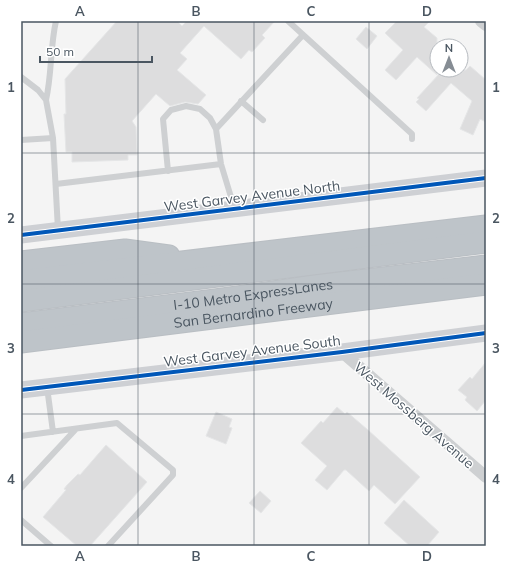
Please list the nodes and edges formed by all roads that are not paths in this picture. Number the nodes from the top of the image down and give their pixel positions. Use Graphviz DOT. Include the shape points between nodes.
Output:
graph roads {
  1 [pos="56,21"];
  2 [pos="288,21"];
  3 [pos="481,21"];
  4 [pos="486,24"];
  5 [pos="303,35"];
  6 [pos="21,77"];
  7 [pos="46,100"];
  8 [pos="241,101"];
  9 [pos="263,120"];
  10 [pos="216,129"];
  11 [pos="53,138"];
  12 [pos="412,139"];
  13 [pos="21,140"];
  14 [pos="221,164"];
  15 [pos="168,171"];
  16 [pos="486,178"];
  17 [pos="56,184"];
  18 [pos="235,209"];
  19 [pos="486,226"];
  20 [pos="58,231"];
  21 [pos="21,235"];
  22 [pos="486,242"];
  23 [pos="199,260"];
  24 [pos="21,262"];
  25 [pos="486,266"];
  26 [pos="21,281"];
  27 [pos="486,284"];
  28 [pos="21,301"];
  29 [pos="21,324"];
  30 [pos="486,333"];
  31 [pos="21,342"];
  32 [pos="342,352"];
  33 [pos="47,386"];
  34 [pos="21,390"];
  35 [pos="76,429"];
  36 [pos="54,432"];
  37 [pos="21,436"];
  38 [pos="486,477"];
  39 [pos="21,488"];
  40 [pos="21,520"];
  41 [pos="51,546"];
  42 [pos="108,546"];
  1 -- 7 [label="lane"];
  2 -- 5 [label="lane"];
  3 -- 4 [label="street"];
  5 -- 8 [label="lane"];
  5 -- 12 [label="lane" via="412,134"];
  6 -- 7 [label="lane"];
  7 -- 11 [label="lane"];
  8 -- 9 [label="lane"];
  8 -- 10 [label="lane"];
  10 -- 14 [label="lane"];
  10 -- 15 [label="lane" via="210,118 200,109 186,106 171,110 164,119"];
  11 -- 13 [label="lane"];
  11 -- 17 [label="lane"];
  14 -- 15 [label="lane"];
  14 -- 18 [label="lane"];
  15 -- 17 [label="lane"];
  16 -- 18 [label="street, West Garvey Avenue North"];
  17 -- 20 [label="lane"];
  18 -- 20 [label="street, West Garvey Avenue North"];
  19 -- 23 [label="highway"];
  20 -- 21 [label="street, West Garvey Avenue North"];
  22 -- 28 [label="highway, I-10 Metro ExpressLanes"];
  23 -- 24 [label="highway" via="125,250"];
  23 -- 26 [label="highway"];
  25 -- 29 [label="highway, I-10 Metro ExpressLanes"];
  27 -- 31 [label="highway, San Bernardino Freeway"];
  30 -- 32 [label="street, West Garvey Avenue South"];
  32 -- 33 [label="street, West Garvey Avenue South"];
  32 -- 38 [label="street, West Mossberg Avenue"];
  33 -- 34 [label="street, West Garvey Avenue South"];
  33 -- 36 [label="lane"];
  35 -- 36 [label="lane"];
  35 -- 39 [label="lane"];
  35 -- 42 [label="lane" via="117,423 173,470 173,475"];
  36 -- 37 [label="lane"];
  40 -- 41 [label="lane"];
}
